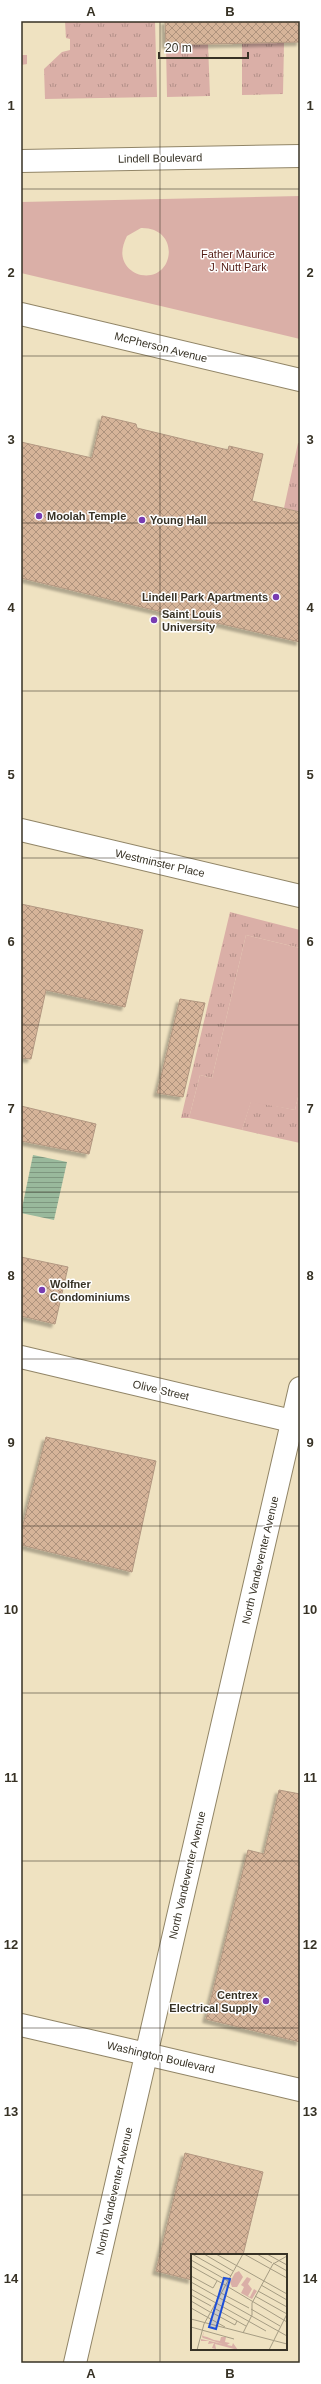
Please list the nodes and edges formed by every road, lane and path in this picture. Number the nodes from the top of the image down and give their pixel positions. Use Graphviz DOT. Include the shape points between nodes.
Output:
graph roads {
  1 [pos="300,156"];
  2 [pos="21,161"];
  3 [pos="21,314"];
  4 [pos="300,380"];
  5 [pos="21,830"];
  6 [pos="300,896"];
  7 [pos="21,1357"];
  8 [pos="300,1388"];
  9 [pos="296,1422"];
  10 [pos="21,2025"];
  11 [pos="146,2054"];
  12 [pos="300,2090"];
  13 [pos="75,2363"];
  1 -- 2 [label="main road, Lindell Boulevard"];
  3 -- 4 [label="main road, McPherson Avenue"];
  5 -- 6 [label="main road, Westminster Place"];
  7 -- 9 [label="main road, Olive Street"];
  8 -- 9 [label="main road, North Vandeventer Avenue"];
  9 -- 11 [label="main road, North Vandeventer Avenue"];
  10 -- 11 [label="main road, Washington Boulevard"];
  11 -- 12 [label="main road, Washington Boulevard"];
  11 -- 13 [label="main road, North Vandeventer Avenue"];
}
